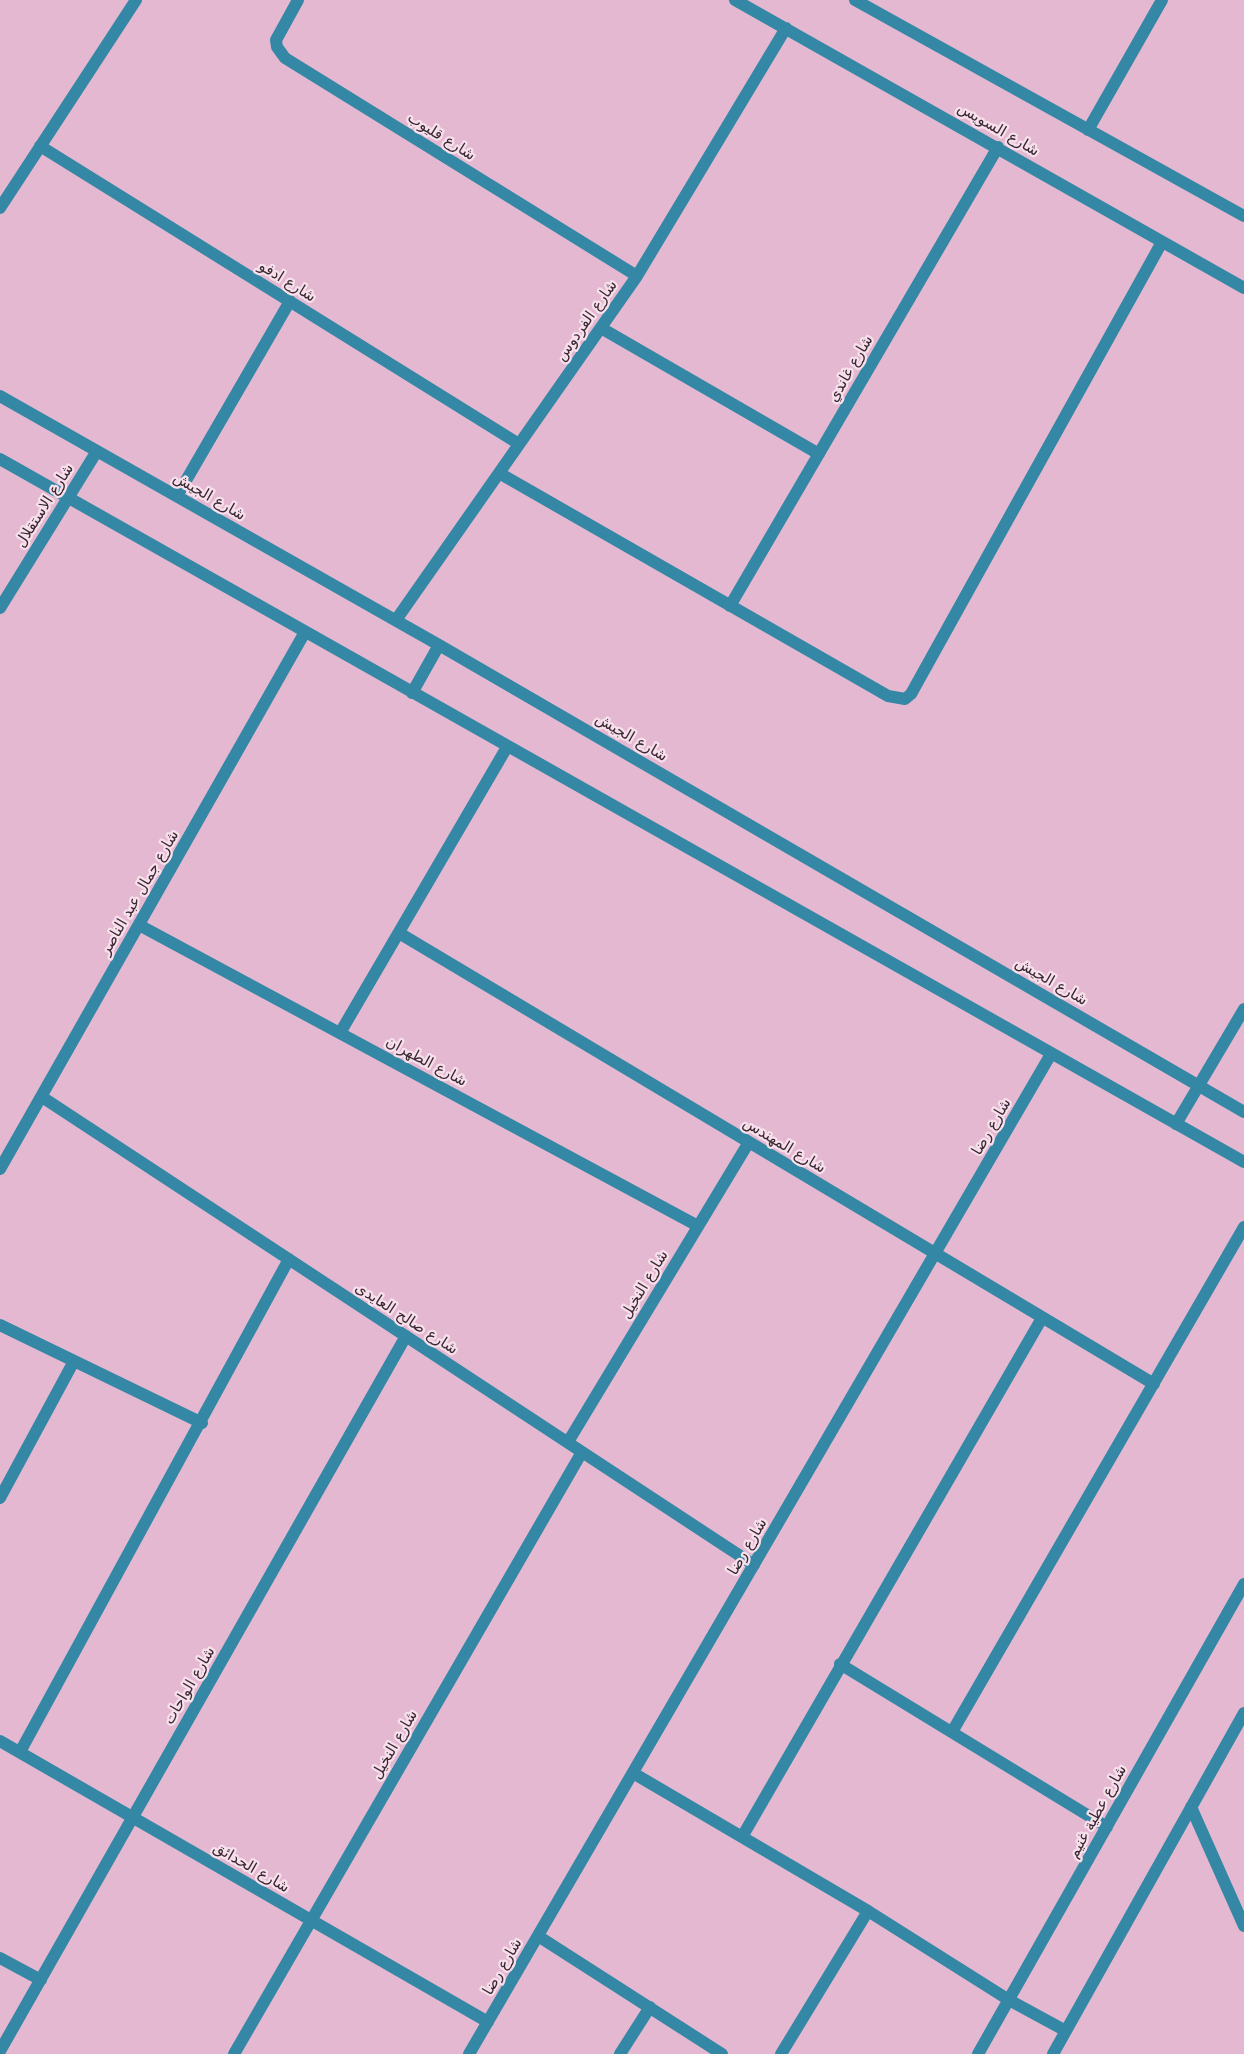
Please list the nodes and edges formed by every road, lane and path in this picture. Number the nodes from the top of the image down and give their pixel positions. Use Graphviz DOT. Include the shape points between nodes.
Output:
graph roads {
  1 [pos="136,0"];
  2 [pos="298,0"];
  3 [pos="735,0"];
  4 [pos="855,0"];
  5 [pos="1162,0"];
  6 [pos="786,28"];
  7 [pos="1088,130"];
  8 [pos="40,146"];
  9 [pos="998,147"];
  10 [pos="0,208"];
  11 [pos="1244,216"];
  12 [pos="1162,242"];
  13 [pos="637,276"];
  14 [pos="1244,288"];
  15 [pos="290,301"];
  16 [pos="601,328"];
  17 [pos="0,396"];
  18 [pos="519,444"];
  19 [pos="97,451"];
  20 [pos="819,454"];
  21 [pos="0,459"];
  22 [pos="499,473"];
  23 [pos="177,496"];
  24 [pos="68,498"];
  25 [pos="730,606"];
  26 [pos="0,608"];
  27 [pos="396,620"];
  28 [pos="305,632"];
  29 [pos="439,645"];
  30 [pos="412,693"];
  31 [pos="507,747"];
  32 [pos="139,926"];
  33 [pos="399,933"];
  34 [pos="1244,1009"];
  35 [pos="340,1033"];
  36 [pos="1051,1054"];
  37 [pos="1199,1085"];
  38 [pos="42,1097"];
  39 [pos="1244,1112"];
  40 [pos="1176,1125"];
  41 [pos="748,1142"];
  42 [pos="1244,1162"];
  43 [pos="1,1166"];
  44 [pos="698,1226"];
  45 [pos="1244,1227"];
  46 [pos="935,1254"];
  47 [pos="289,1259"];
  48 [pos="1042,1318"];
  49 [pos="0,1324"];
  50 [pos="406,1336"];
  51 [pos="74,1361"];
  52 [pos="1154,1384"];
  53 [pos="202,1423"];
  54 [pos="568,1442"];
  55 [pos="582,1452"];
  56 [pos="0,1498"];
  57 [pos="754,1565"];
  58 [pos="1244,1584"];
  59 [pos="840,1664"];
  60 [pos="1244,1713"];
  61 [pos="952,1732"];
  62 [pos="0,1741"];
  63 [pos="20,1752"];
  64 [pos="633,1773"];
  65 [pos="1191,1807"];
  66 [pos="133,1817"];
  67 [pos="1107,1827"];
  68 [pos="742,1837"];
  69 [pos="868,1911"];
  70 [pos="311,1920"];
  71 [pos="1244,1926"];
  72 [pos="538,1936"];
  73 [pos="0,1958"];
  74 [pos="40,1980"];
  75 [pos="1009,2000"];
  76 [pos="650,2007"];
  77 [pos="488,2022"];
  78 [pos="1066,2031"];
  79 [pos="0,2051"];
  80 [pos="234,2054"];
  81 [pos="469,2054"];
  82 [pos="620,2054"];
  83 [pos="722,2054"];
  84 [pos="781,2054"];
  85 [pos="978,2054"];
  86 [pos="1053,2054"];
  1 -- 8 [label="street"];
  2 -- 13 [label="street, شارع قليوب" via="276,40 285,58"];
  3 -- 6 [label="street, شارع السويس"];
  4 -- 7 [label="street"];
  5 -- 7 [label="street"];
  6 -- 9 [label="street, شارع السويس"];
  6 -- 13 [label="street, شارع الفردوس"];
  7 -- 11 [label="street"];
  8 -- 10 [label="street"];
  8 -- 15 [label="street, شارع ادفو"];
  9 -- 12 [label="street, شارع السويس"];
  9 -- 20 [label="street, شارع غاندي"];
  12 -- 14 [label="street, شارع السويس"];
  12 -- 25 [label="street" via="911,694 897,700 888,696"];
  13 -- 16 [label="street, شارع الفردوس"];
  15 -- 18 [label="street, شارع ادفو"];
  15 -- 23 [label="street"];
  16 -- 18 [label="street, شارع الفردوس"];
  16 -- 20 [label="street"];
  17 -- 19 [label="street, شارع الجيش"];
  18 -- 22 [label="street, شارع الفردوس"];
  19 -- 23 [label="street, شارع الجيش"];
  19 -- 24 [label="street, شارع الاستقلال"];
  20 -- 25 [label="street, شارع غاندي"];
  21 -- 24 [label="street"];
  22 -- 25 [label="street"];
  22 -- 27 [label="street, شارع الفردوس"];
  23 -- 27 [label="street, شارع الجيش"];
  24 -- 26 [label="street, شارع الاستقلال"];
  24 -- 28 [label="street"];
  27 -- 29 [label="street, شارع الجيش"];
  28 -- 30 [label="street"];
  28 -- 32 [label="street, شارع جمال عبد الناصر"];
  29 -- 30 [label="street"];
  29 -- 37 [label="street, شارع الجيش"];
  30 -- 31 [label="street"];
  31 -- 33 [label="street"];
  31 -- 36 [label="street"];
  32 -- 35 [label="street, شارع الطهران"];
  32 -- 38 [label="street, شارع جمال عبد الناصر"];
  33 -- 35 [label="street"];
  33 -- 41 [label="street, شارع المهندس"];
  34 -- 37 [label="street"];
  35 -- 44 [label="street, شارع الطهران"];
  36 -- 40 [label="street"];
  36 -- 46 [label="street, شارع رضا"];
  37 -- 39 [label="street, شارع الجيش"];
  37 -- 40 [label="street"];
  38 -- 43 [label="street, شارع جمال عبد الناصر"];
  38 -- 47 [label="street, شارع صالح العايدى"];
  40 -- 42 [label="street"];
  41 -- 44 [label="street, شارع النخيل"];
  41 -- 46 [label="street, شارع المهندس"];
  44 -- 54 [label="street, شارع النخيل"];
  45 -- 52 [label="street"];
  46 -- 48 [label="street, شارع المهندس"];
  46 -- 57 [label="street, شارع رضا"];
  47 -- 50 [label="street, شارع صالح العايدى"];
  47 -- 53 [label="street"];
  48 -- 52 [label="street, شارع المهندس"];
  48 -- 59 [label="street"];
  49 -- 51 [label="street"];
  50 -- 54 [label="street, شارع صالح العايدى"];
  50 -- 66 [label="street, شارع الواحات"];
  51 -- 53 [label="street"];
  51 -- 56 [label="street"];
  52 -- 61 [label="street"];
  53 -- 63 [label="street"];
  54 -- 55 [label="street, شارع صالح العايدى"];
  55 -- 57 [label="street, شارع صالح العايدى"];
  55 -- 70 [label="street, شارع النخيل"];
  57 -- 64 [label="street, شارع رضا"];
  58 -- 67 [label="street, شارع عطية غنيم"];
  59 -- 61 [label="street"];
  59 -- 68 [label="street"];
  60 -- 65 [label="street"];
  61 -- 67 [label="street"];
  62 -- 63 [label="street, شارع الحدائق"];
  63 -- 66 [label="street, شارع الحدائق"];
  64 -- 68 [label="street"];
  64 -- 72 [label="street, شارع رضا"];
  65 -- 71 [label="street"];
  65 -- 78 [label="street"];
  66 -- 70 [label="street, شارع الحدائق"];
  66 -- 74 [label="street, شارع الواحات"];
  67 -- 75 [label="street, شارع عطية غنيم"];
  68 -- 69 [label="street"];
  69 -- 75 [label="street"];
  69 -- 84 [label="street"];
  70 -- 77 [label="street, شارع الحدائق"];
  70 -- 80 [label="street, شارع النخيل"];
  72 -- 76 [label="street"];
  72 -- 77 [label="street, شارع رضا"];
  73 -- 74 [label="street"];
  74 -- 79 [label="street, شارع الواحات"];
  75 -- 78 [label="street"];
  75 -- 85 [label="street, شارع عطية غنيم"];
  76 -- 82 [label="street"];
  76 -- 83 [label="street"];
  77 -- 81 [label="street, شارع رضا"];
  78 -- 86 [label="street"];
}
